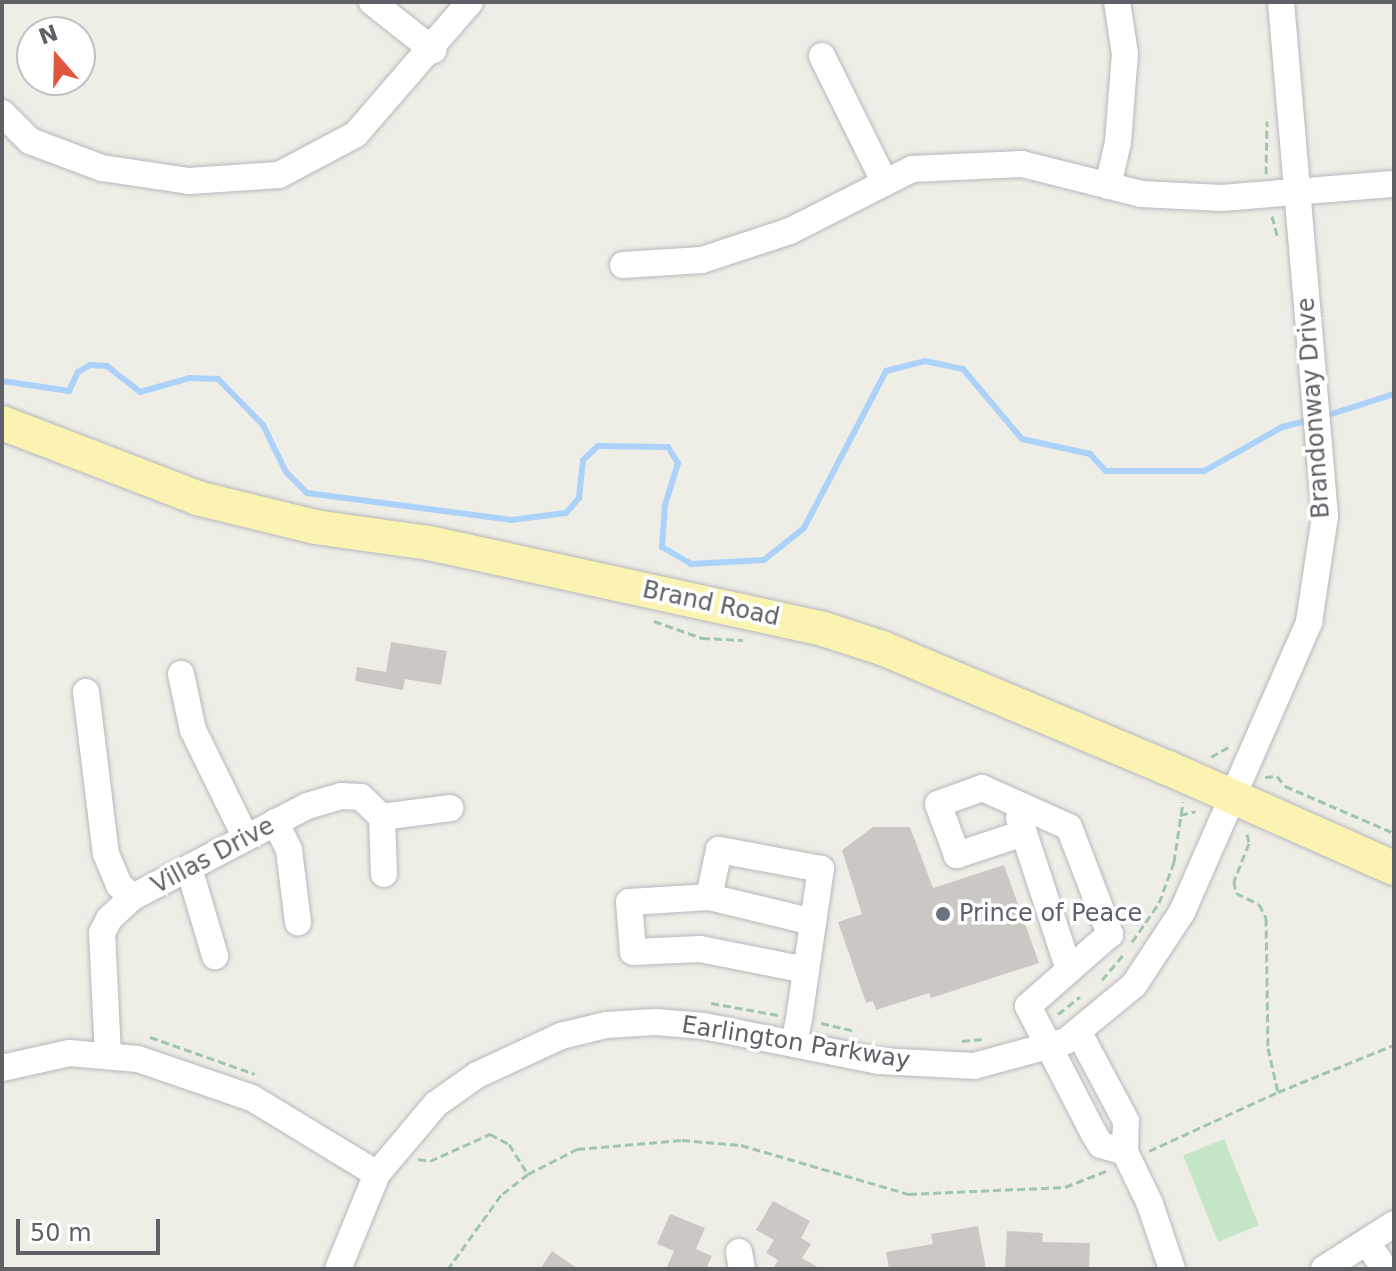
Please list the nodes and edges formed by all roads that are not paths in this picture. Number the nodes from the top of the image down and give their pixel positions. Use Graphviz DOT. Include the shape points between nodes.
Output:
graph roads {
  1 [pos="372,2"];
  2 [pos="470,2"];
  3 [pos="1117,2"];
  4 [pos="1281,2"];
  5 [pos="433,50"];
  6 [pos="822,56"];
  7 [pos="2,113"];
  8 [pos="883,179"];
  9 [pos="1394,184"];
  10 [pos="1108,186"];
  11 [pos="1297,193"];
  12 [pos="623,265"];
  13 [pos="2,423"];
  14 [pos="181,674"];
  15 [pos="86,692"];
  16 [pos="1241,799"];
  17 [pos="1014,802"];
  18 [pos="450,808"];
  19 [pos="382,817"];
  20 [pos="275,822"];
  21 [pos="1024,833"];
  22 [pos="246,838"];
  23 [pos="189,868"];
  24 [pos="1394,868"];
  25 [pos="384,874"];
  26 [pos="133,897"];
  27 [pos="709,897"];
  28 [pos="298,922"];
  29 [pos="813,922"];
  30 [pos="215,956"];
  31 [pos="806,970"];
  32 [pos="1069,970"];
  33 [pos="1079,1033"];
  34 [pos="794,1044"];
  35 [pos="1049,1049"];
  36 [pos="108,1055"];
  37 [pos="2,1068"];
  38 [pos="1127,1156"];
  39 [pos="377,1174"];
  40 [pos="1394,1224"];
  41 [pos="1368,1244"];
  42 [pos="338,1269"];
  43 [pos="1172,1269"];
  44 [pos="1324,1269"];
  45 [pos="1385,1269"];
  1 -- 5 [label="street"];
  2 -- 5 [label="street"];
  3 -- 10 [label="street" via="1125,54 1118,142"];
  4 -- 11 [label="street, Brandonway Drive"];
  5 -- 7 [label="street" via="356,134 279,175 189,181 87,163 30,141"];
  6 -- 8 [label="street"];
  8 -- 10 [label="street" via="912,169 1022,164"];
  8 -- 12 [label="street" via="790,231 702,260"];
  9 -- 11 [label="street"];
  10 -- 11 [label="street" via="1141,194 1222,198"];
  11 -- 16 [label="street, Brandonway Drive" via="1325,516 1309,622"];
  13 -- 16 [label="main road, Brand Road" via="197,498 823,629 882,648"];
  14 -- 22 [label="street" via="193,730"];
  15 -- 26 [label="street" via="106,854 119,885"];
  16 -- 24 [label="main road, Brand Road"];
  16 -- 33 [label="street, Earlington Parkway" via="1182,912 1134,985"];
  17 -- 21 [label="street"];
  17 -- 21 [label="street" via="982,788 938,804 957,855"];
  17 -- 32 [label="street" via="1069,827 1110,934"];
  18 -- 19 [label="street"];
  19 -- 20 [label="street, Villas Drive" via="361,797 341,796"];
  19 -- 25 [label="street"];
  20 -- 22 [label="street, Villas Drive"];
  20 -- 28 [label="street" via="289,850"];
  21 -- 32 [label="street"];
  22 -- 23 [label="street, Villas Drive"];
  23 -- 26 [label="street, Villas Drive"];
  23 -- 30 [label="street"];
  26 -- 36 [label="street, Villas Drive" via="102,933"];
  27 -- 29 [label="street"];
  27 -- 29 [label="street" via="719,850 821,869"];
  27 -- 31 [label="street" via="629,902 633,952 700,949"];
  29 -- 31 [label="street"];
  31 -- 34 [label="street"];
  32 -- 35 [label="street" via="1028,1006"];
  33 -- 35 [label="street, Earlington Parkway"];
  33 -- 38 [label="street" via="1126,1121"];
  34 -- 35 [label="street, Earlington Parkway" via="879,1061 974,1066"];
  34 -- 39 [label="street, Earlington Parkway" via="655,1022 606,1025 561,1036 477,1075 436,1104"];
  35 -- 38 [label="street" via="1101,1145"];
  36 -- 37 [label="street" via="69,1053"];
  36 -- 39 [label="street" via="138,1059 252,1098"];
  38 -- 43 [label="street"];
  39 -- 42 [label="street, Earlington Parkway"];
  40 -- 41 [label="street"];
  41 -- 44 [label="street"];
  41 -- 45 [label="street"];
}
